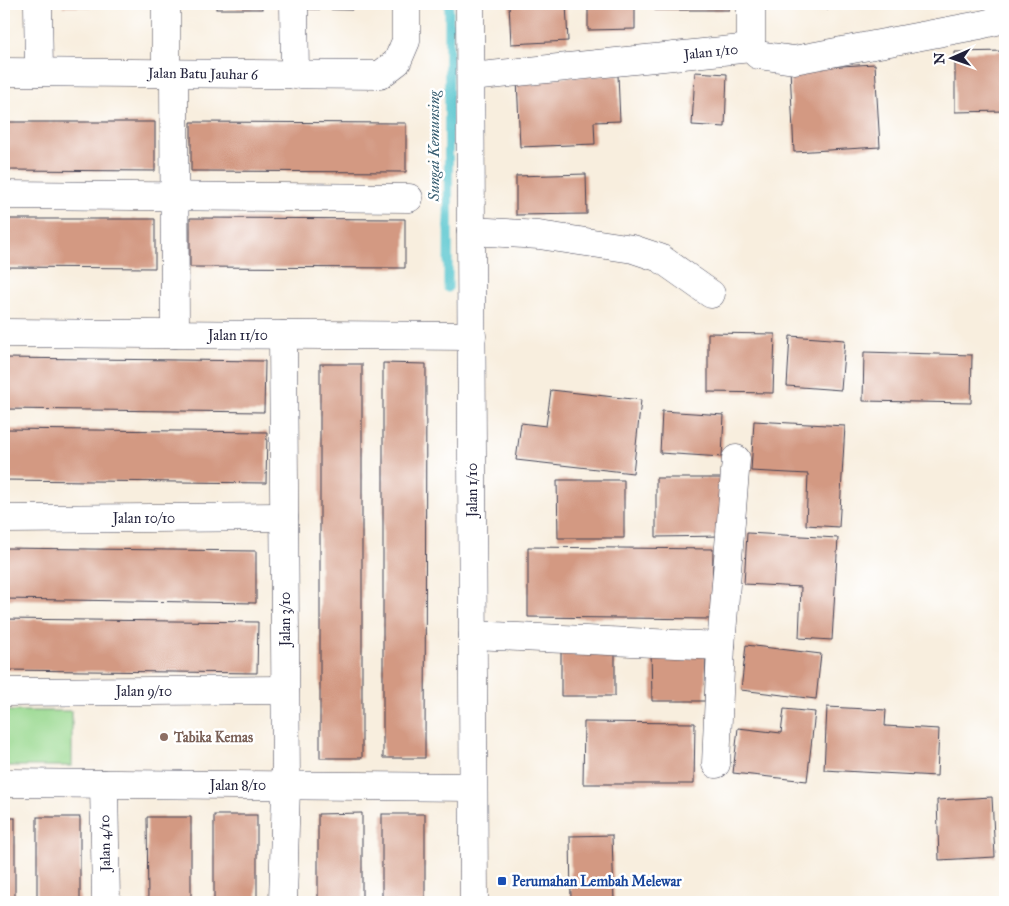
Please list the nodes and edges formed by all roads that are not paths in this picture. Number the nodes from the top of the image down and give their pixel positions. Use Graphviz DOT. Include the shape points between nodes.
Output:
graph roads {
  1 [pos="38,4"];
  2 [pos="166,4"];
  3 [pos="294,4"];
  4 [pos="406,4"];
  5 [pos="470,4"];
  6 [pos="751,4"];
  7 [pos="988,16"];
  8 [pos="751,48"];
  9 [pos="4,72"];
  10 [pos="39,72"];
  11 [pos="170,73"];
  12 [pos="295,75"];
  13 [pos="471,77"];
  14 [pos="4,195"];
  15 [pos="176,196"];
  16 [pos="409,198"];
  17 [pos="471,231"];
  18 [pos="711,294"];
  19 [pos="4,333"];
  20 [pos="175,334"];
  21 [pos="283,335"];
  22 [pos="472,336"];
  23 [pos="736,459"];
  24 [pos="284,517"];
  25 [pos="4,518"];
  26 [pos="473,635"];
  27 [pos="721,646"];
  28 [pos="285,690"];
  29 [pos="4,692"];
  30 [pos="716,764"];
  31 [pos="4,783"];
  32 [pos="104,784"];
  33 [pos="286,786"];
  34 [pos="473,787"];
  35 [pos="106,902"];
  36 [pos="283,902"];
  37 [pos="474,902"];
  1 -- 10 [label="street"];
  2 -- 11 [label="street"];
  3 -- 12 [label="street"];
  4 -- 12 [label="street, Jalan Batu Jauhar 6" via="406,41 397,62 380,75"];
  5 -- 13 [label="street, Jalan 1/10"];
  6 -- 8 [label="street"];
  7 -- 8 [label="street, Jalan 1/10" via="794,60 758,55"];
  8 -- 13 [label="street, Jalan 1/10"];
  9 -- 10 [label="street, Jalan Batu Jauhar 6"];
  10 -- 11 [label="street, Jalan Batu Jauhar 6"];
  11 -- 12 [label="street, Jalan Batu Jauhar 6"];
  11 -- 15 [label="street"];
  13 -- 17 [label="street, Jalan 1/10"];
  14 -- 15 [label="street"];
  15 -- 16 [label="street"];
  15 -- 20 [label="street"];
  17 -- 18 [label="street" via="539,235 633,249 660,258"];
  17 -- 22 [label="street, Jalan 1/10"];
  19 -- 20 [label="street, Jalan 11/10"];
  20 -- 21 [label="street, Jalan 11/10"];
  21 -- 22 [label="street, Jalan 11/10"];
  21 -- 24 [label="street, Jalan 3/10"];
  22 -- 26 [label="street, Jalan 1/10"];
  23 -- 27 [label="street"];
  24 -- 25 [label="street, Jalan 10/10"];
  24 -- 28 [label="street, Jalan 3/10"];
  26 -- 27 [label="street"];
  26 -- 34 [label="street, Jalan 1/10"];
  27 -- 30 [label="street"];
  28 -- 29 [label="street, Jalan 9/10"];
  28 -- 33 [label="street, Jalan 3/10"];
  31 -- 32 [label="street, Jalan 8/10"];
  32 -- 33 [label="street, Jalan 8/10"];
  32 -- 35 [label="street, Jalan 4/10"];
  33 -- 34 [label="street, Jalan 8/10"];
  33 -- 36 [label="street, Jalan 3/10"];
  34 -- 37 [label="street, Jalan 1/10"];
}
